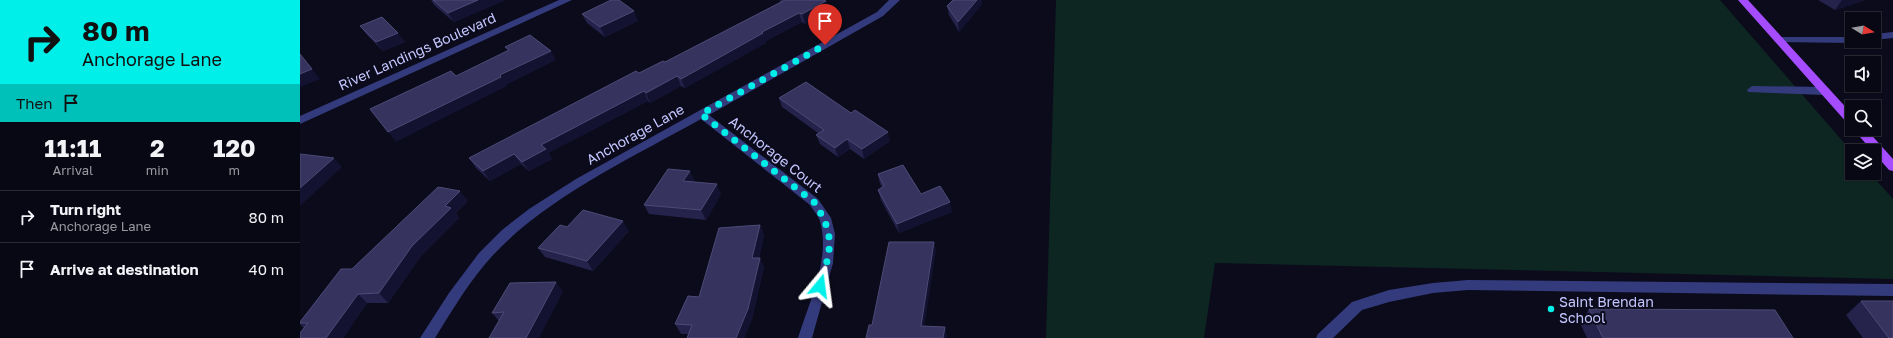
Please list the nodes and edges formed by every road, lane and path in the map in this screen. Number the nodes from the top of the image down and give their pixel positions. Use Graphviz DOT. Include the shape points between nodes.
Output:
graph roads {
  1 [pos="567,0"];
  2 [pos="895,0"];
  3 [pos="1743,0"];
  4 [pos="1893,35"];
  5 [pos="1881,36"];
  6 [pos="1780,40"];
  7 [pos="1845,40"];
  8 [pos="1752,90"];
  9 [pos="1825,91"];
  10 [pos="1845,113"];
  11 [pos="701,114"];
  12 [pos="300,120"];
  13 [pos="1865,136"];
  14 [pos="1893,167"];
  15 [pos="1893,290"];
  16 [pos="427,338"];
  17 [pos="805,338"];
  18 [pos="1323,338"];
  1 -- 12 [label="street, River Landings Boulevard"];
  2 -- 11 [label="street, Anchorage Lane" via="880,14"];
  3 -- 6 [label="main road"];
  4 -- 5 [label="street"];
  6 -- 7 [label="street"];
  6 -- 9 [label="main road"];
  8 -- 9 [label="street"];
  9 -- 10 [label="main road"];
  11 -- 16 [label="street, Anchorage Lane" via="580,182 545,204 506,234 477,265"];
  11 -- 17 [label="street, Anchorage Court" via="814,202 826,219 830,238 828,260"];
  13 -- 14 [label="main road"];
  15 -- 18 [label="street" via="1468,285 1433,288 1357,306"];
}
